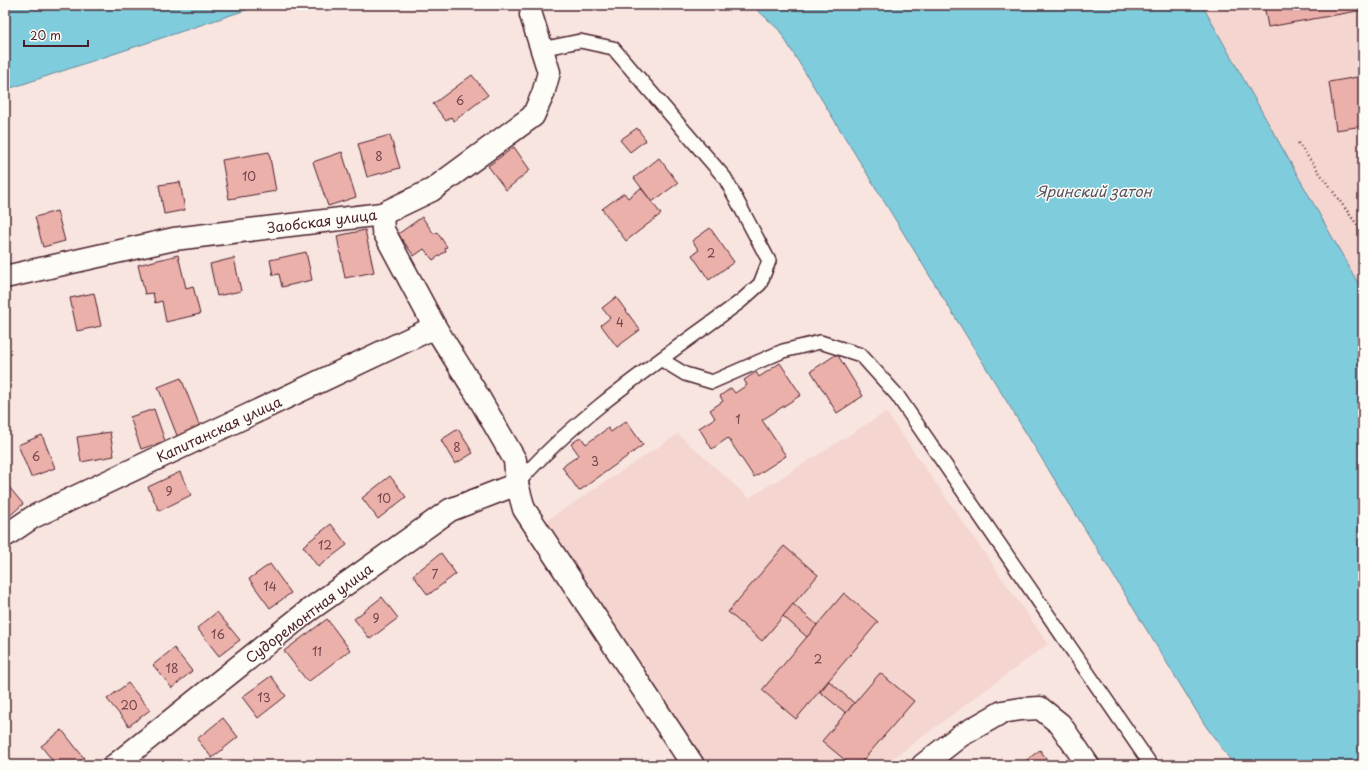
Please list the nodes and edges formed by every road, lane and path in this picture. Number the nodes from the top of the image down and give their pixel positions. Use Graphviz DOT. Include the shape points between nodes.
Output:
graph roads {
  1 [pos="531,15"];
  2 [pos="542,49"];
  3 [pos="1298,143"];
  4 [pos="382,214"];
  5 [pos="1363,234"];
  6 [pos="5,277"];
  7 [pos="435,327"];
  8 [pos="662,360"];
  9 [pos="517,484"];
  10 [pos="5,536"];
  11 [pos="115,765"];
  12 [pos="693,765"];
  13 [pos="923,765"];
  14 [pos="1088,765"];
  15 [pos="1151,765"];
  1 -- 2 [label="street, Заобская улица"];
  2 -- 4 [label="street, Заобская улица" via="549,72 533,116 432,190"];
  2 -- 8 [label="lane" via="580,41 613,48 724,178 769,261 760,284"];
  3 -- 5 [label="path"];
  4 -- 6 [label="street, Заобская улица" via="174,239"];
  4 -- 7 [label="street" via="383,230"];
  7 -- 9 [label="street" via="515,460"];
  7 -- 10 [label="street, Капитанская улица" via="33,517"];
  8 -- 9 [label="lane" via="591,413 534,464"];
  8 -- 15 [label="lane" via="685,374 712,382 783,351 820,342 861,355 897,395"];
  9 -- 11 [label="street, Судоремонтная улица" via="450,510 308,611"];
  9 -- 12 [label="street" via="524,509"];
  13 -- 14 [label="street" via="960,736 1002,712 1027,708 1040,708 1060,724"];
}
